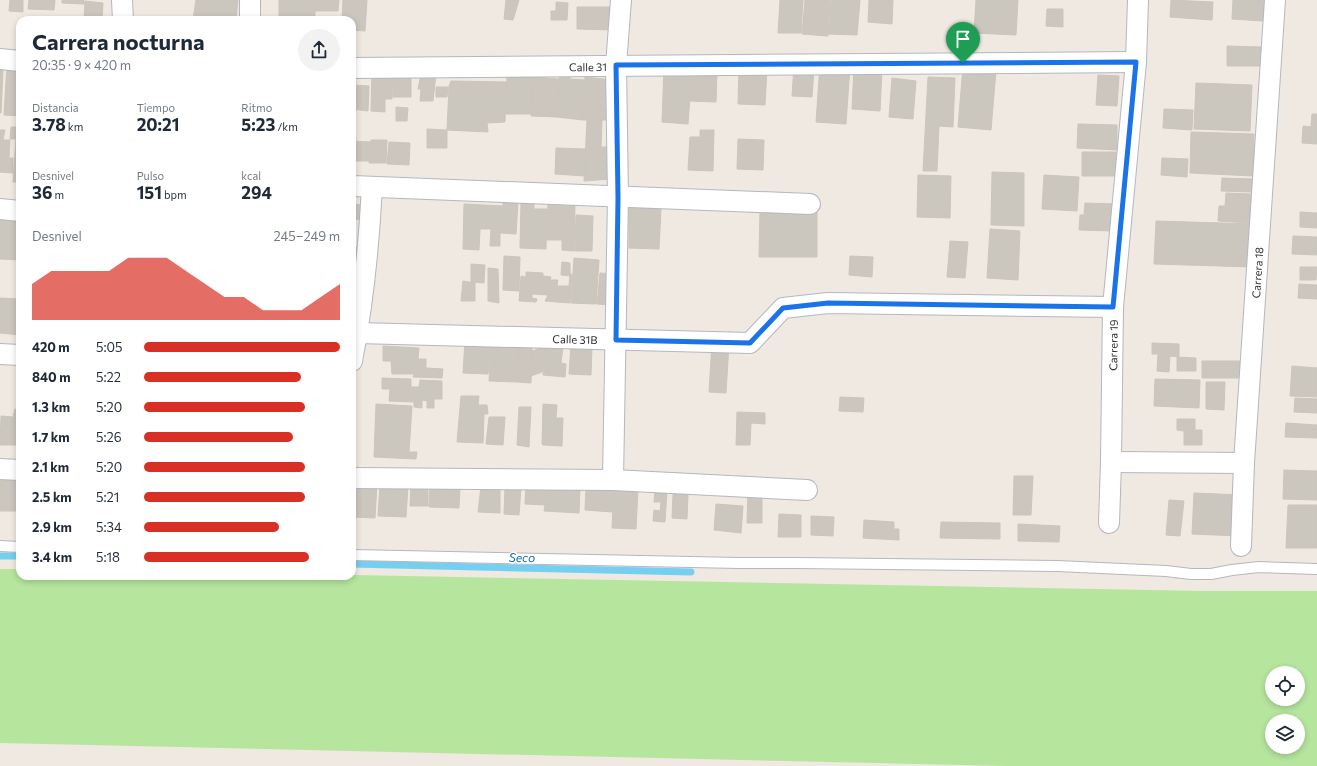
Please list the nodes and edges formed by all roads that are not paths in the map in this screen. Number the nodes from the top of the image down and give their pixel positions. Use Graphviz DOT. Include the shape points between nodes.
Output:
graph roads {
  1 [pos="122,0"];
  2 [pos="250,0"];
  3 [pos="621,0"];
  4 [pos="1138,0"];
  5 [pos="1276,0"];
  6 [pos="123,16"];
  7 [pos="250,16"];
  8 [pos="0,59"];
  9 [pos="16,60"];
  10 [pos="1136,62"];
  11 [pos="616,65"];
  12 [pos="356,68"];
  13 [pos="356,186"];
  14 [pos="372,187"];
  15 [pos="618,197"];
  16 [pos="810,204"];
  17 [pos="0,209"];
  18 [pos="16,211"];
  19 [pos="1113,307"];
  20 [pos="357,333"];
  21 [pos="356,339"];
  22 [pos="616,340"];
  23 [pos="0,354"];
  24 [pos="16,355"];
  25 [pos="1111,462"];
  26 [pos="1244,463"];
  27 [pos="0,469"];
  28 [pos="16,470"];
  29 [pos="356,478"];
  30 [pos="613,480"];
  31 [pos="807,490"];
  32 [pos="1109,523"];
  33 [pos="0,546"];
  34 [pos="16,546"];
  35 [pos="1241,546"];
  36 [pos="356,555"];
  37 [pos="1317,569"];
  1 -- 6 [label="street"];
  2 -- 7 [label="street"];
  3 -- 11 [label="street"];
  4 -- 10 [label="street, Carrera 19"];
  5 -- 26 [label="street, Carrera 18"];
  8 -- 9 [label="street"];
  10 -- 11 [label="street, Calle 31"];
  10 -- 19 [label="street, Carrera 19"];
  11 -- 12 [label="street, Calle 31"];
  11 -- 15 [label="street"];
  13 -- 14 [label="street"];
  14 -- 15 [label="street"];
  14 -- 20 [label="street" via="370,227"];
  15 -- 16 [label="street"];
  15 -- 22 [label="street"];
  17 -- 18 [label="street"];
  19 -- 22 [label="street, Calle 31B" via="828,303 783,308 750,343"];
  19 -- 25 [label="street, Carrera 19"];
  20 -- 21 [label="street"];
  20 -- 22 [label="street, Calle 31B"];
  22 -- 30 [label="street"];
  23 -- 24 [label="street"];
  25 -- 26 [label="street"];
  25 -- 32 [label="street, Carrera 19"];
  26 -- 35 [label="street, Carrera 18"];
  27 -- 28 [label="street"];
  29 -- 30 [label="street"];
  30 -- 31 [label="street"];
  33 -- 34 [label="lane"];
  36 -- 37 [label="lane" via="732,563 1057,566 1191,574 1259,567"];
}
